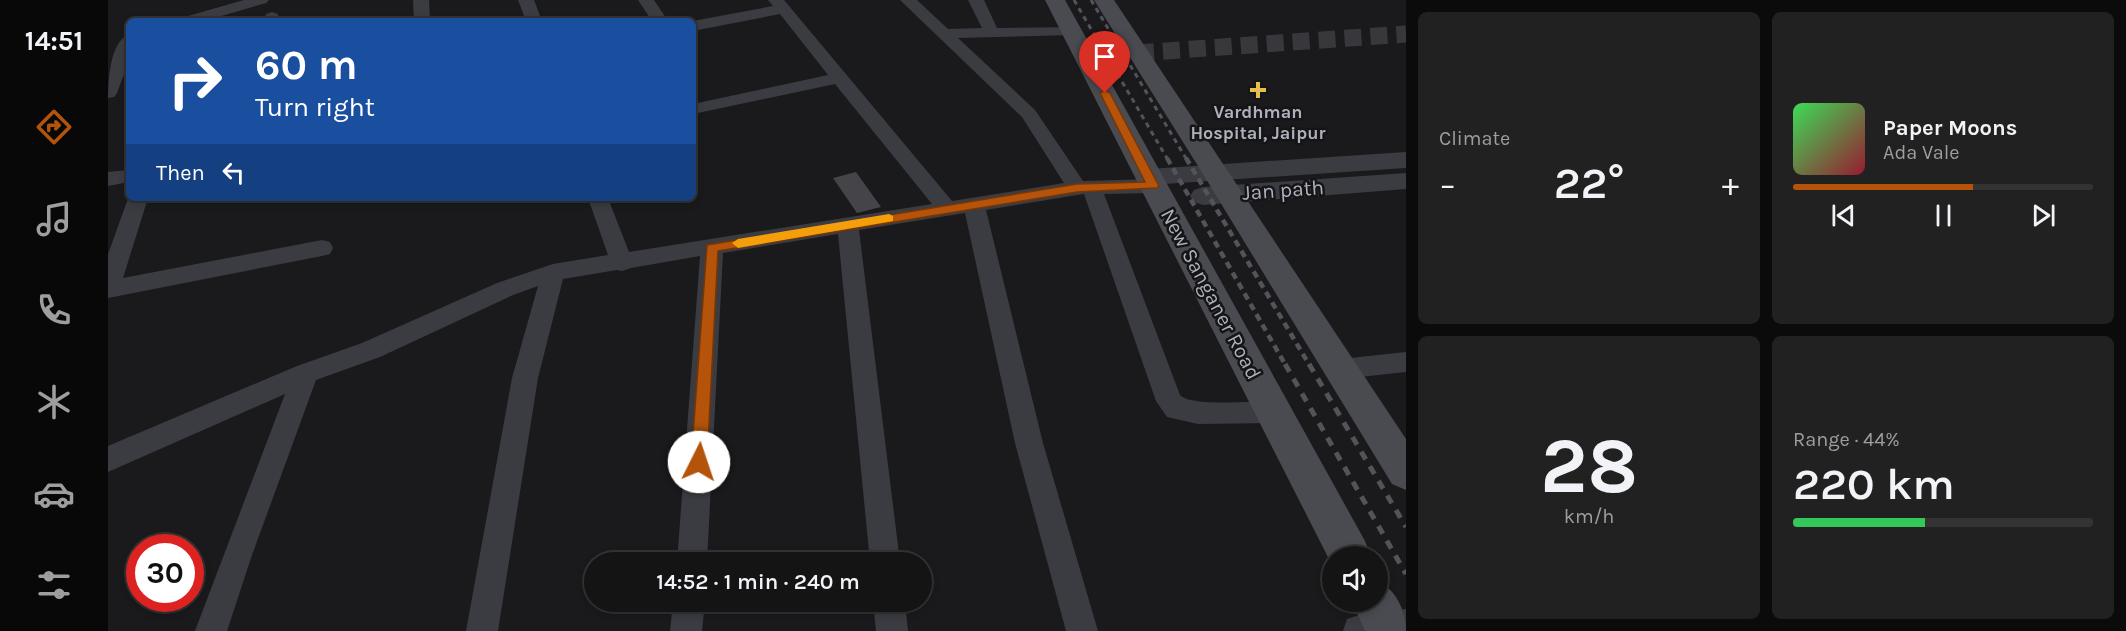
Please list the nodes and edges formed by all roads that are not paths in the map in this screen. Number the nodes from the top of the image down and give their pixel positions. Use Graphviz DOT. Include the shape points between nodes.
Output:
graph roads {
  1 [pos="191,0"];
  2 [pos="261,0"];
  3 [pos="420,0"];
  4 [pos="526,0"];
  5 [pos="646,0"];
  6 [pos="908,0"];
  7 [pos="976,0"];
  8 [pos="1055,0"];
  9 [pos="1104,0"];
  10 [pos="779,5"];
  11 [pos="193,18"];
  12 [pos="197,18"];
  13 [pos="422,18"];
  14 [pos="533,18"];
  15 [pos="658,18"];
  16 [pos="696,25"];
  17 [pos="1072,30"];
  18 [pos="992,33"];
  19 [pos="945,34"];
  20 [pos="126,40"];
  21 [pos="108,44"];
  22 [pos="126,47"];
  23 [pos="838,78"];
  24 [pos="108,93"];
  25 [pos="696,108"];
  26 [pos="1406,160"];
  27 [pos="126,176"];
  28 [pos="108,179"];
  29 [pos="1406,181"];
  30 [pos="1224,184"];
  31 [pos="1154,187"];
  32 [pos="1085,188"];
  33 [pos="137,201"];
  34 [pos="599,201"];
  35 [pos="974,204"];
  36 [pos="948,209"];
  37 [pos="848,225"];
  38 [pos="322,248"];
  39 [pos="712,248"];
  40 [pos="622,263"];
  41 [pos="553,272"];
  42 [pos="108,288"];
  43 [pos="1406,362"];
  44 [pos="1341,369"];
  45 [pos="306,373"];
  46 [pos="1273,412"];
  47 [pos="108,459"];
  48 [pos="1406,472"];
  49 [pos="1345,546"];
  50 [pos="693,552"];
  51 [pos="884,552"];
  52 [pos="688,612"];
  53 [pos="890,612"];
  54 [pos="212,631"];
  55 [pos="482,631"];
  56 [pos="686,631"];
  57 [pos="892,631"];
  58 [pos="1082,631"];
  1 -- 11 [label="street"];
  2 -- 12 [label="street"];
  3 -- 13 [label="street"];
  4 -- 14 [label="street"];
  5 -- 15 [label="street"];
  6 -- 19 [label="street"];
  7 -- 18 [label="street"];
  8 -- 17 [label="main road, New Sanganer Road"];
  9 -- 30 [label="main road"];
  10 -- 16 [label="street"];
  10 -- 23 [label="street"];
  17 -- 18 [label="street"];
  17 -- 31 [label="main road, New Sanganer Road"];
  18 -- 19 [label="street"];
  19 -- 32 [label="street" via="1029,114"];
  20 -- 21 [label="street"];
  22 -- 24 [label="street"];
  23 -- 25 [label="street"];
  23 -- 36 [label="street"];
  26 -- 30 [label="street, Jan path"];
  27 -- 28 [label="street"];
  29 -- 30 [label="street, Jan path"];
  30 -- 31 [label="street, Jan path"];
  30 -- 44 [label="main road"];
  31 -- 32 [label="street"];
  31 -- 46 [label="main road, New Sanganer Road"];
  32 -- 35 [label="street"];
  32 -- 46 [label="street" via="1176,409 1198,413"];
  33 -- 42 [label="street"];
  34 -- 40 [label="street"];
  35 -- 36 [label="street"];
  35 -- 58 [label="street" via="1029,443"];
  36 -- 37 [label="street"];
  37 -- 39 [label="street"];
  37 -- 51 [label="street"];
  38 -- 42 [label="street"];
  39 -- 40 [label="street"];
  39 -- 50 [label="street"];
  40 -- 41 [label="street"];
  41 -- 45 [label="street" via="505,288 371,350"];
  41 -- 55 [label="street" via="525,378"];
  43 -- 44 [label="street"];
  44 -- 48 [label="main road"];
  45 -- 47 [label="street"];
  45 -- 54 [label="street"];
  46 -- 49 [label="main road, New Sanganer Road"];
  52 -- 56 [label="street"];
  53 -- 57 [label="street"];
}
